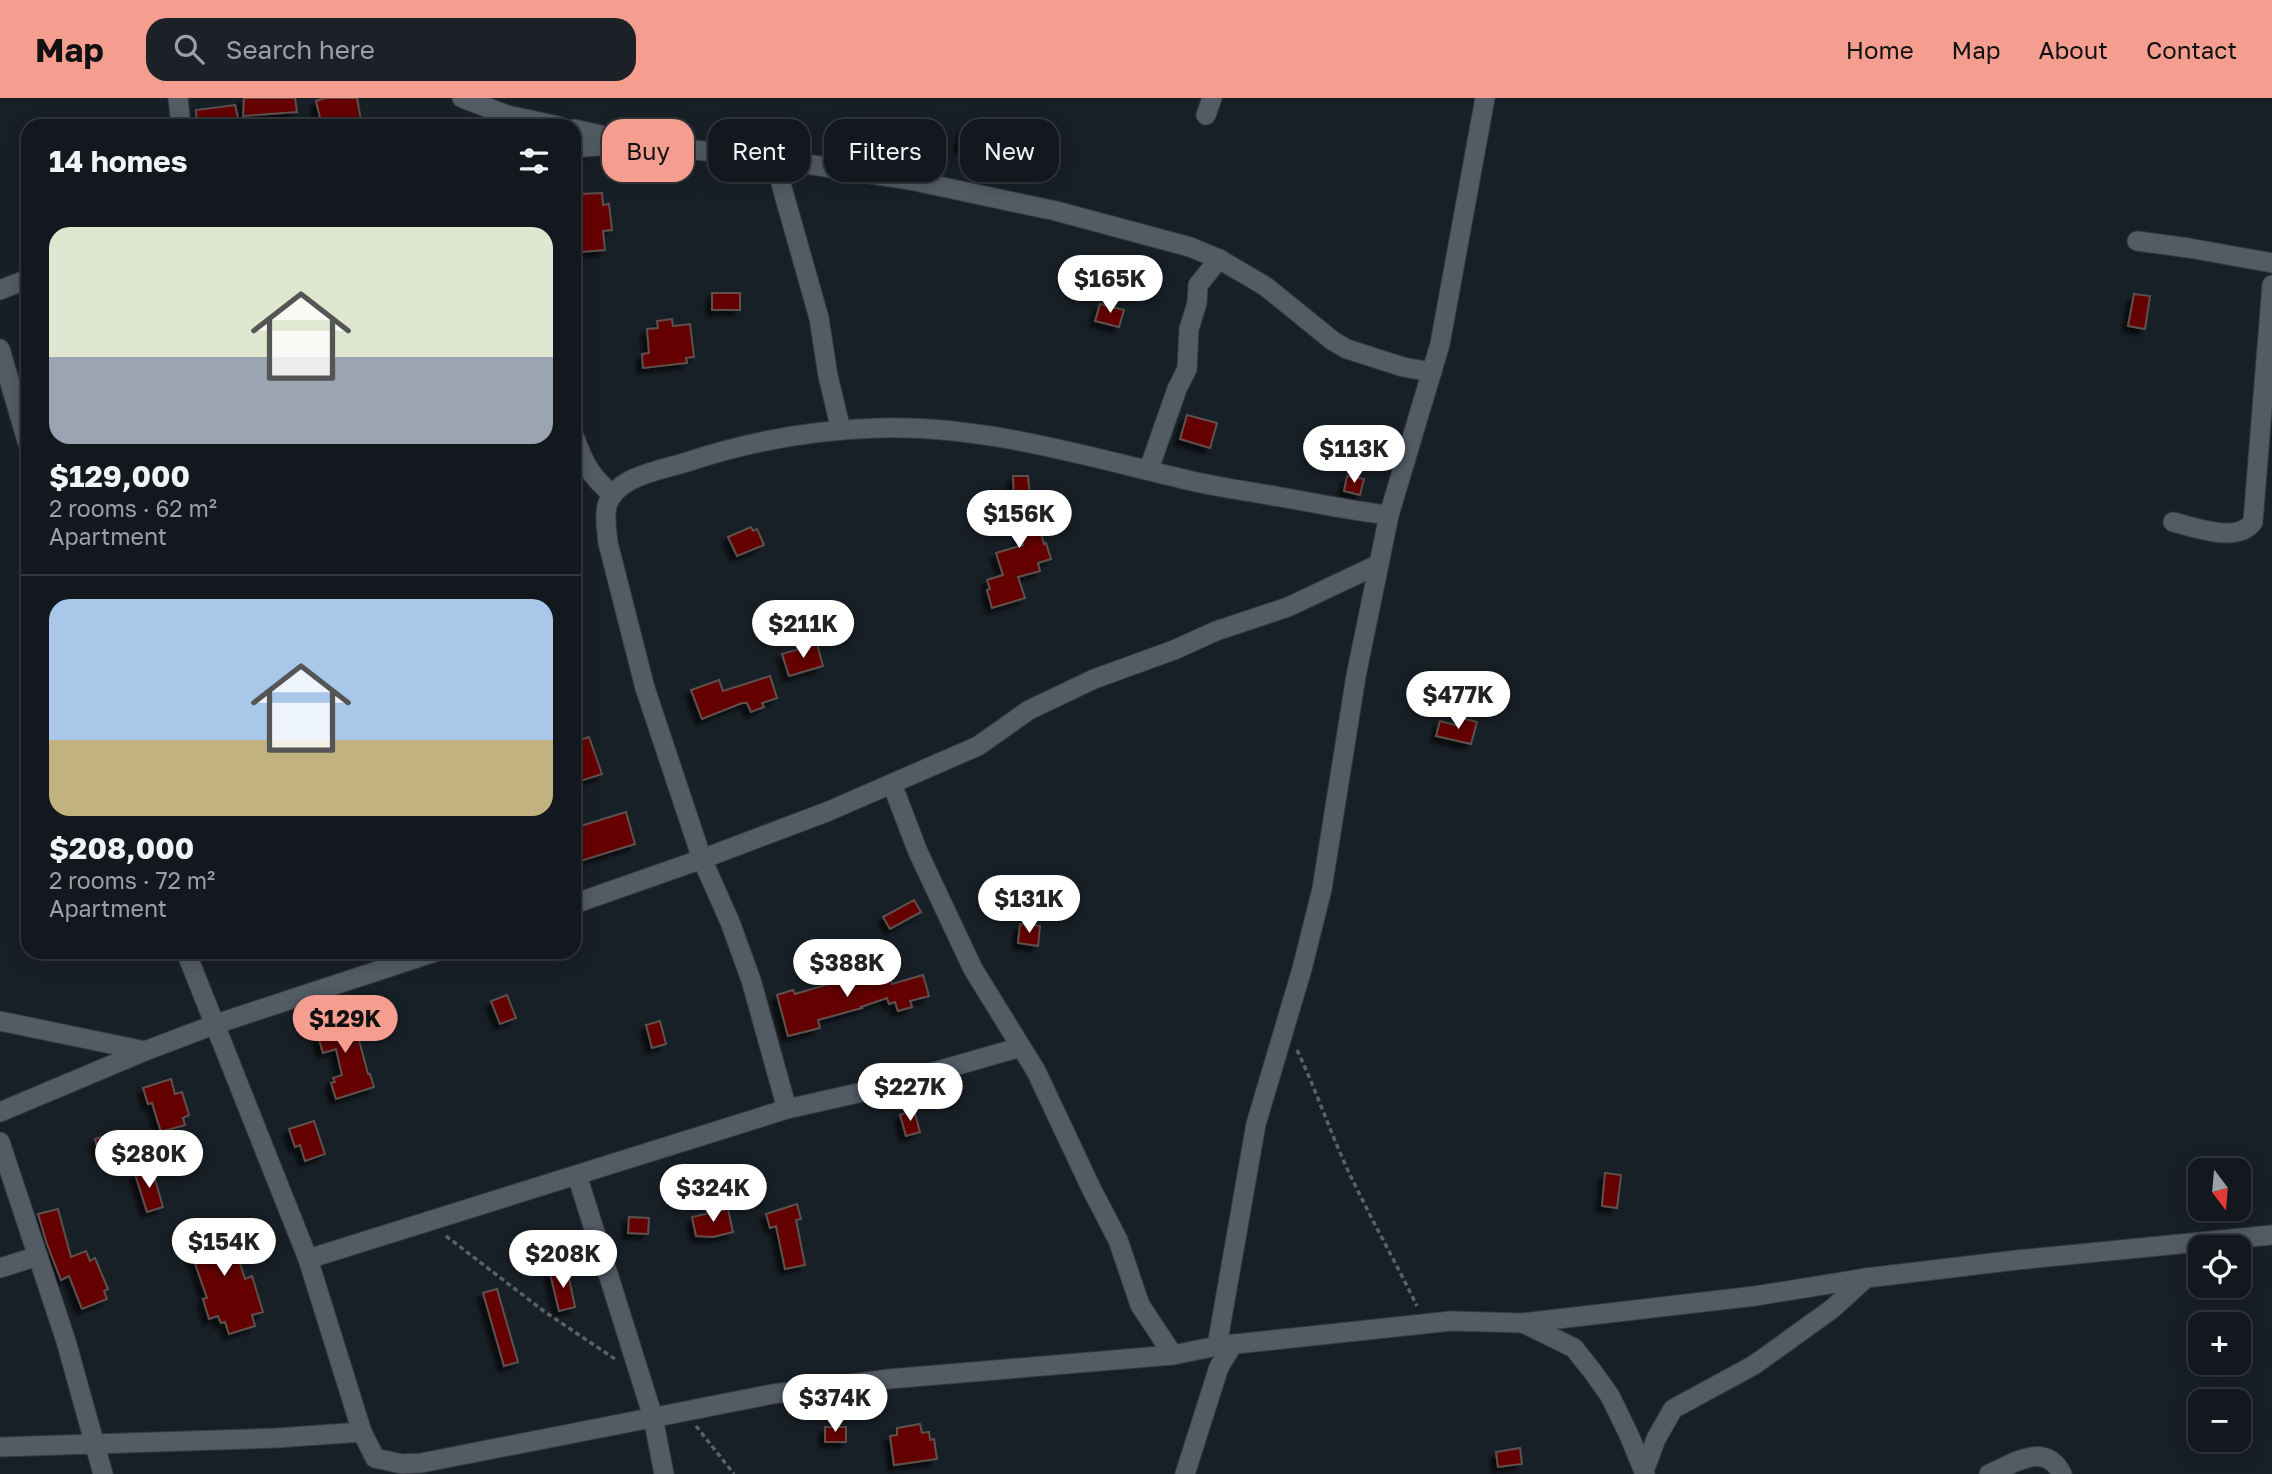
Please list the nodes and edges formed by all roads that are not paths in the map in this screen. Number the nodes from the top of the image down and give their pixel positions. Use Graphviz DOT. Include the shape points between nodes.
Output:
graph roads {
  1 [pos="178,98"];
  2 [pos="462,98"];
  3 [pos="1485,98"];
  4 [pos="180,119"];
  5 [pos="526,119"];
  6 [pos="581,132"];
  7 [pos="602,136"];
  8 [pos="602,146"];
  9 [pos="581,147"];
  10 [pos="810,165"];
  11 [pos="781,182"];
  12 [pos="2137,242"];
  13 [pos="1219,259"];
  14 [pos="2272,264"];
  15 [pos="21,282"];
  16 [pos="2272,285"];
  17 [pos="0,290"];
  18 [pos="0,349"];
  19 [pos="1432,372"];
  20 [pos="21,420"];
  21 [pos="841,430"];
  22 [pos="581,456"];
  23 [pos="1149,469"];
  24 [pos="613,495"];
  25 [pos="1389,515"];
  26 [pos="2173,522"];
  27 [pos="1378,564"];
  28 [pos="892,784"];
  29 [pos="702,859"];
  30 [pos="581,902"];
  31 [pos="189,959"];
  32 [pos="414,959"];
  33 [pos="0,1021"];
  34 [pos="216,1024"];
  35 [pos="1021,1047"];
  36 [pos="145,1051"];
  37 [pos="788,1109"];
  38 [pos="0,1112"];
  39 [pos="0,1142"];
  40 [pos="577,1175"];
  41 [pos="2272,1235"];
  42 [pos="38,1256"];
  43 [pos="308,1259"];
  44 [pos="0,1268"];
  45 [pos="1866,1278"];
  46 [pos="1522,1323"];
  47 [pos="1225,1345"];
  48 [pos="1173,1355"];
  49 [pos="653,1418"];
  50 [pos="362,1432"];
  51 [pos="97,1446"];
  52 [pos="0,1447"];
  53 [pos="378,1466"];
  54 [pos="1645,1472"];
  55 [pos="103,1474"];
  56 [pos="664,1474"];
  57 [pos="1185,1474"];
  58 [pos="1989,1474"];
  59 [pos="2062,1474"];
  1 -- 4 [label="street"];
  2 -- 5 [label="street"];
  3 -- 19 [label="street"];
  6 -- 7 [label="street"];
  8 -- 9 [label="street"];
  10 -- 13 [label="street" via="1056,211"];
  11 -- 21 [label="street" via="819,318"];
  12 -- 14 [label="street"];
  13 -- 19 [label="street" via="1265,286 1346,349"];
  13 -- 23 [label="street" via="1198,285 1187,369"];
  15 -- 17 [label="street"];
  16 -- 26 [label="street" via="2253,522 2246,530 2230,533"];
  18 -- 20 [label="street"];
  19 -- 25 [label="street"];
  21 -- 23 [label="street" via="968,433"];
  21 -- 24 [label="street" via="778,437 710,454 635,479"];
  22 -- 24 [label="street" via="596,481"];
  23 -- 25 [label="street" via="1197,482"];
  24 -- 29 [label="street" via="606,519 611,554 645,688"];
  25 -- 27 [label="street"];
  27 -- 28 [label="street" via="1288,607 1094,678 1029,710 978,746"];
  27 -- 47 [label="street" via="1322,889 1256,1124"];
  28 -- 29 [label="street"];
  28 -- 35 [label="street" via="968,961"];
  29 -- 30 [label="street"];
  29 -- 37 [label="street" via="751,980"];
  31 -- 34 [label="street"];
  32 -- 34 [label="street"];
  33 -- 36 [label="street"];
  34 -- 36 [label="street"];
  34 -- 43 [label="street"];
  35 -- 37 [label="street"];
  35 -- 48 [label="street" via="1118,1240 1140,1305"];
  36 -- 38 [label="street"];
  37 -- 40 [label="street"];
  39 -- 42 [label="street"];
  40 -- 43 [label="street"];
  40 -- 49 [label="street"];
  41 -- 45 [label="street"];
  42 -- 44 [label="street"];
  42 -- 51 [label="street"];
  43 -- 50 [label="street"];
  45 -- 46 [label="street"];
  45 -- 54 [label="street" via="1754,1366 1676,1406 1656,1439"];
  46 -- 47 [label="street" via="1451,1321"];
  46 -- 54 [label="street" via="1574,1348 1610,1396"];
  47 -- 48 [label="street"];
  47 -- 57 [label="street"];
  48 -- 49 [label="street" via="889,1379 773,1394"];
  49 -- 53 [label="street" via="421,1463"];
  49 -- 56 [label="street"];
  50 -- 51 [label="street"];
  50 -- 53 [label="street"];
  51 -- 52 [label="street"];
  51 -- 55 [label="street"];
  58 -- 59 [label="street" via="2040,1455 2052,1459"];
}
